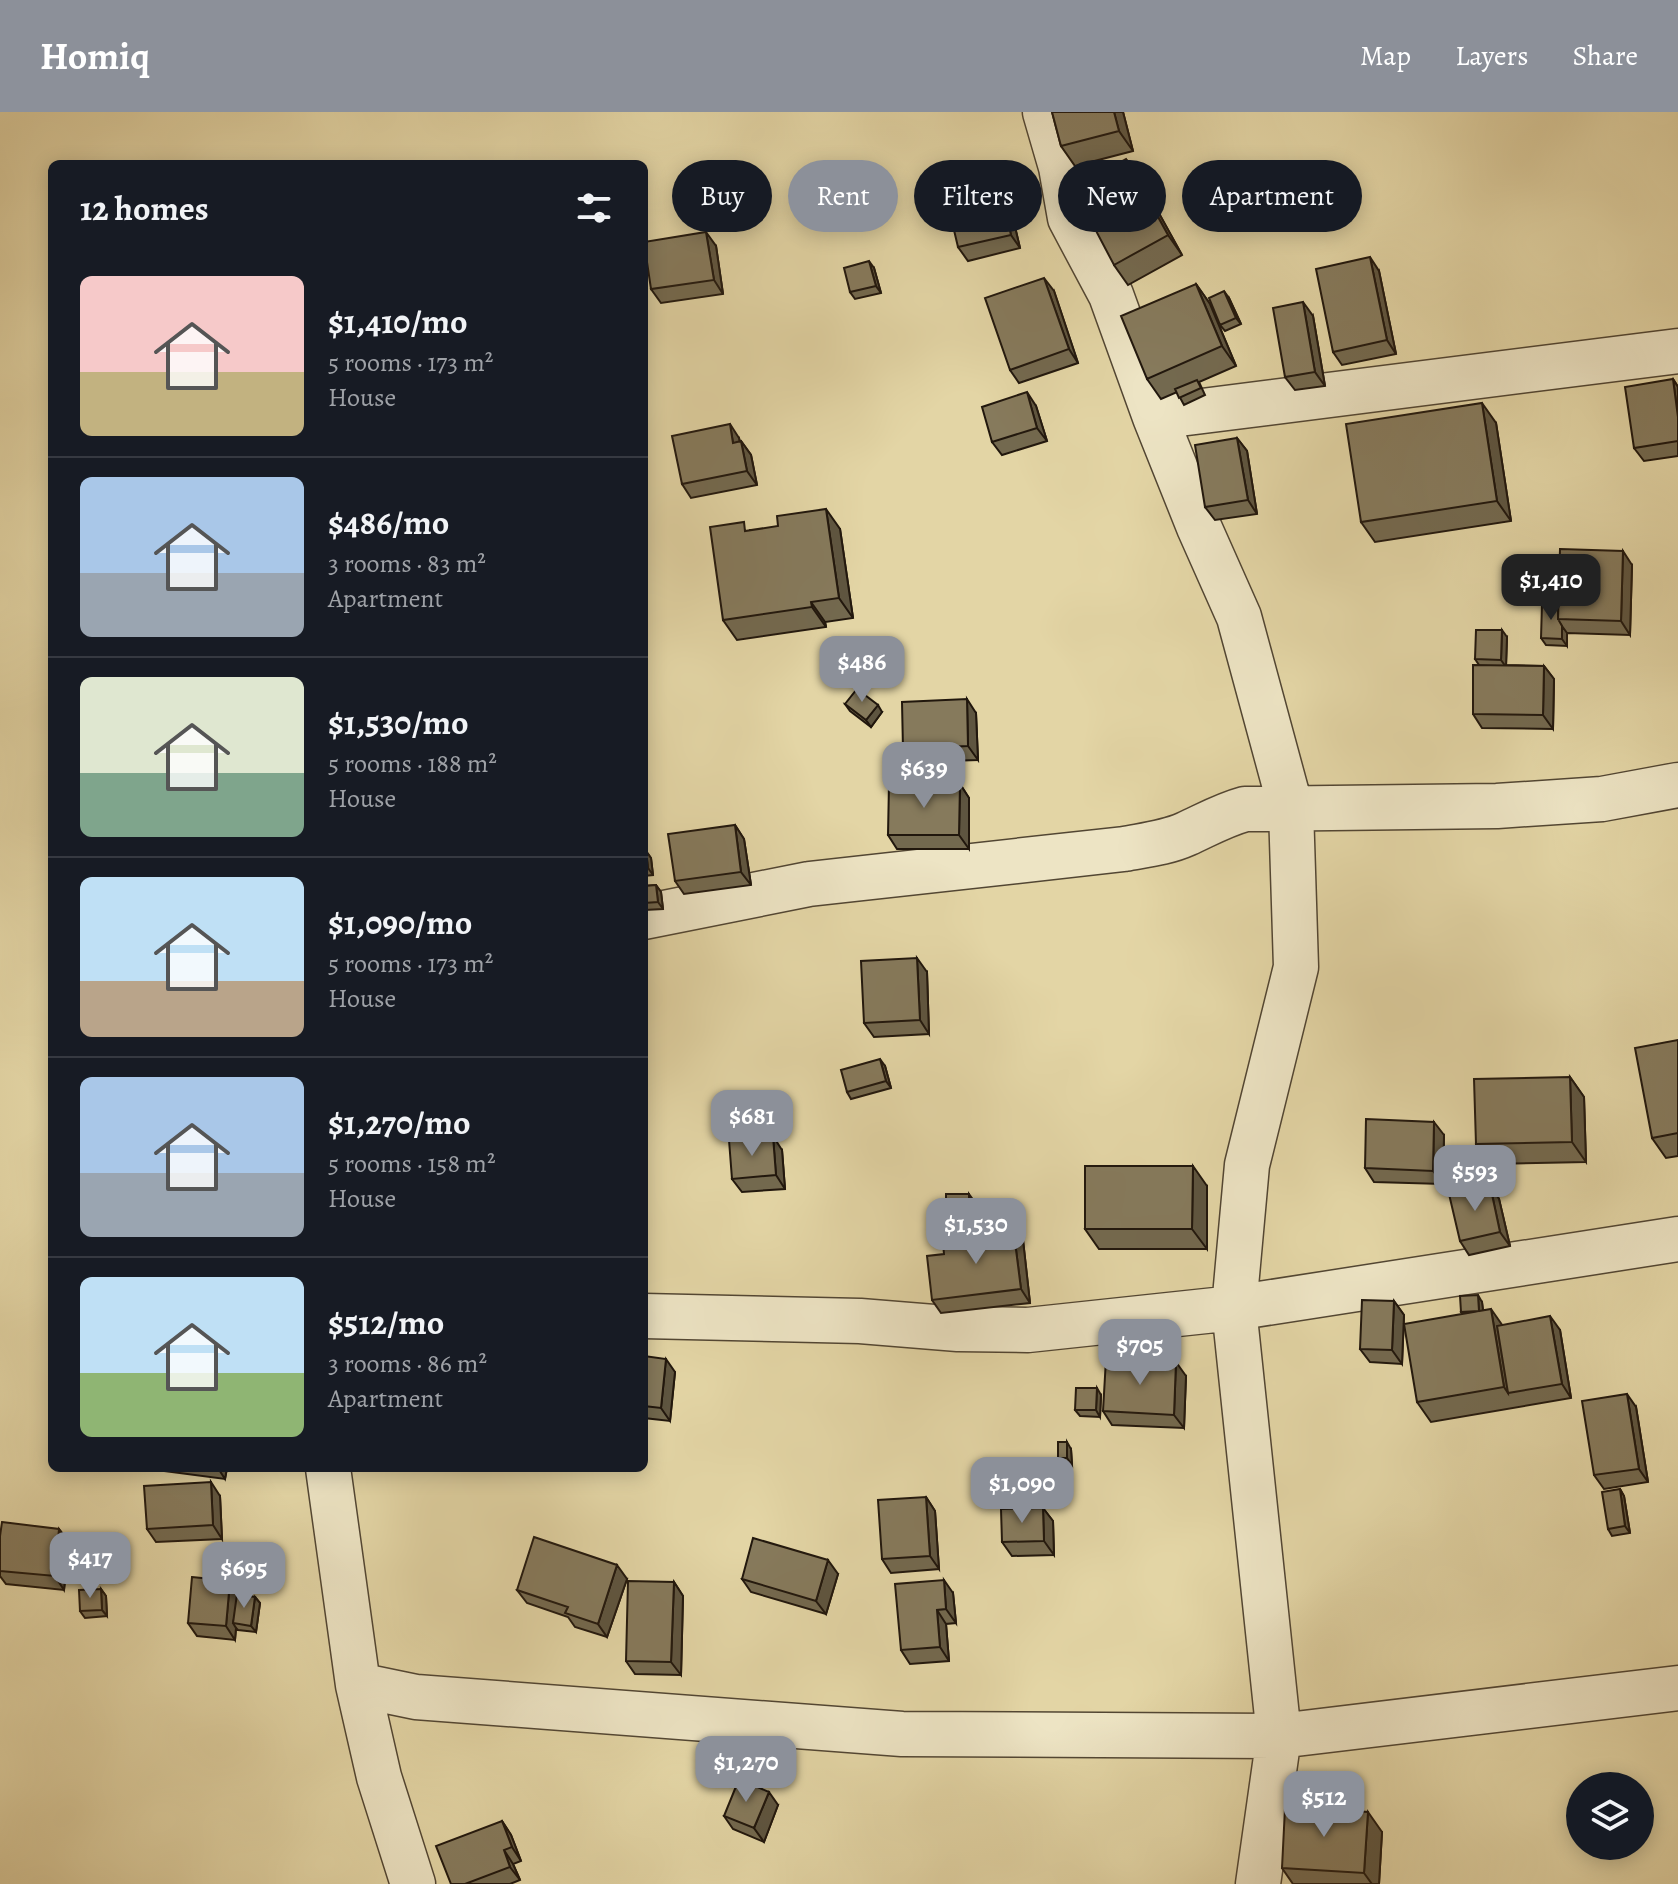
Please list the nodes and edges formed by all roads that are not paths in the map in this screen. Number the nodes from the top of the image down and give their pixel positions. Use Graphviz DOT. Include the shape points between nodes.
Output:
graph roads {
  1 [pos="1045,112"];
  2 [pos="1678,351"];
  3 [pos="1155,417"];
  4 [pos="1678,785"];
  5 [pos="1291,809"];
  6 [pos="648,916"];
  7 [pos="1678,1239"];
  8 [pos="1234,1308"];
  9 [pos="648,1316"];
  10 [pos="329,1472"];
  11 [pos="358,1685"];
  12 [pos="1678,1688"];
  13 [pos="1279,1736"];
  14 [pos="413,1884"];
  15 [pos="1258,1884"];
  1 -- 3 [label="street" via="1070,218 1111,295"];
  2 -- 3 [label="street"];
  3 -- 5 [label="street" via="1239,617"];
  4 -- 5 [label="street" via="1602,799 1497,806"];
  5 -- 6 [label="street" via="1245,809 1185,835 1136,847 809,884"];
  5 -- 8 [label="street" via="1296,967 1247,1165"];
  7 -- 8 [label="street"];
  8 -- 9 [label="street" via="1028,1330"];
  8 -- 13 [label="street"];
  10 -- 11 [label="street"];
  11 -- 13 [label="street" via="416,1697 902,1734"];
  11 -- 14 [label="street" via="379,1777"];
  12 -- 13 [label="street"];
  13 -- 15 [label="street"];
}
